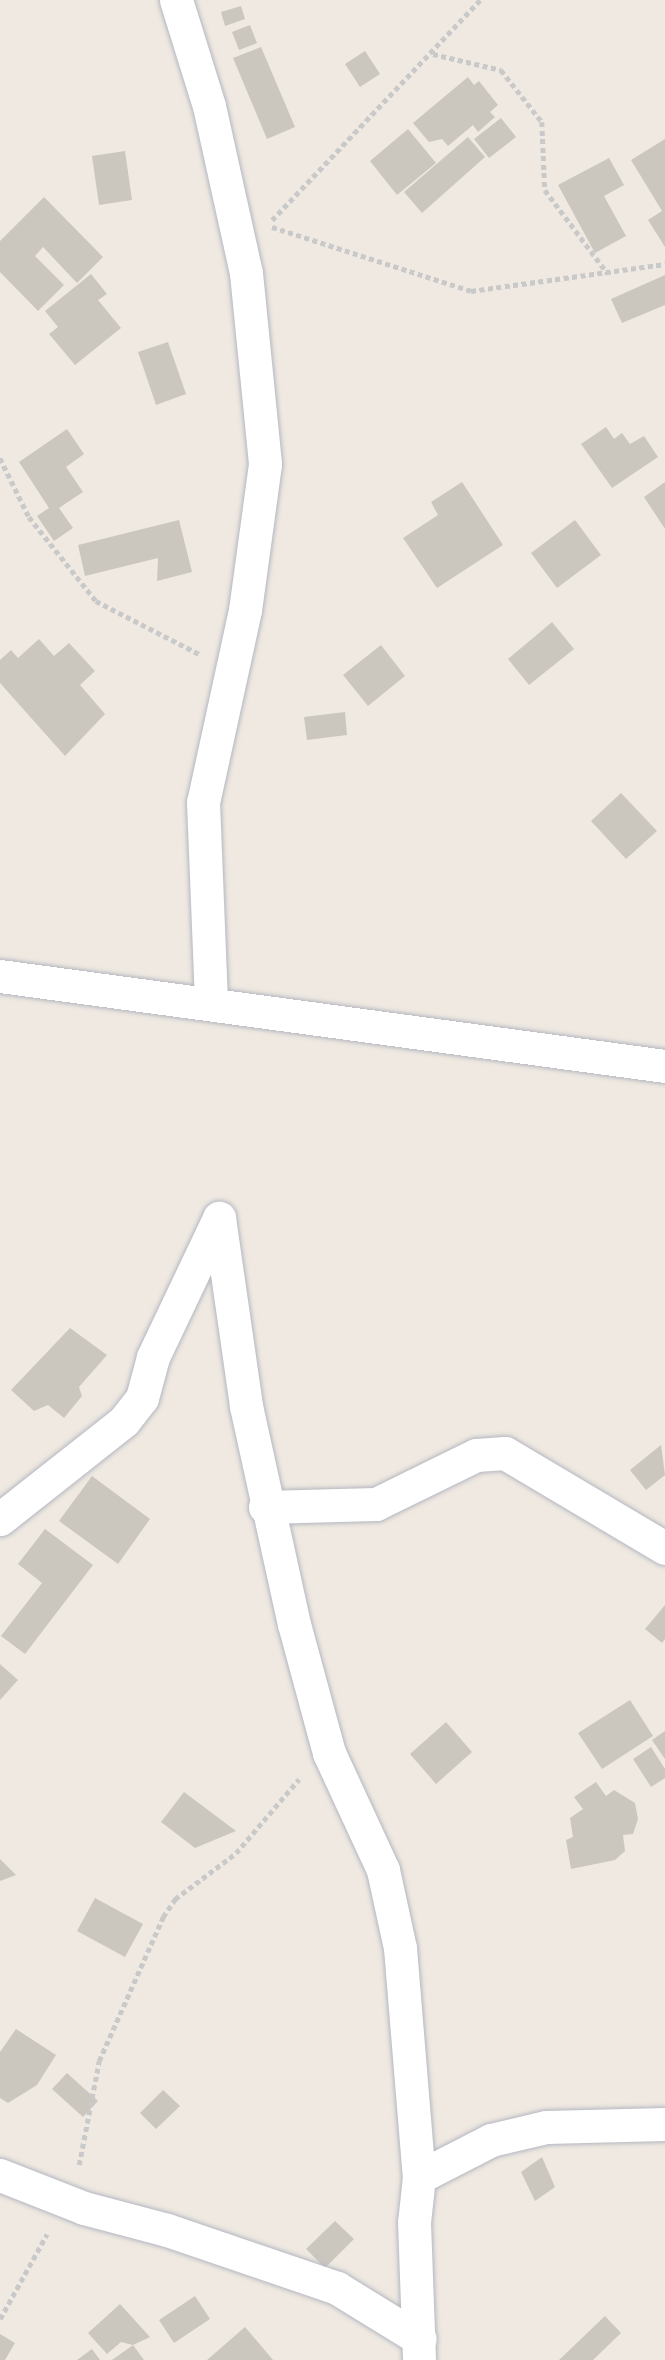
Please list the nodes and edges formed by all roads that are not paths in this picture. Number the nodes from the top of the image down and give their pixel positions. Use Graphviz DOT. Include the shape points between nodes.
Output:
graph roads {
  1 [pos="176,0"];
  2 [pos="0,976"];
  3 [pos="211,1004"];
  4 [pos="665,1066"];
  5 [pos="265,1507"];
  6 [pos="0,1519"];
  7 [pos="665,1548"];
  8 [pos="665,2124"];
  9 [pos="0,2175"];
  10 [pos="419,2177"];
  11 [pos="419,2350"];
  1 -- 3 [label="street" via="209,106 246,274 265,464 230,676 203,802"];
  2 -- 3 [label="street"];
  3 -- 4 [label="street"];
  5 -- 6 [label="street" via="219,1219 153,1357 142,1398 124,1421"];
  5 -- 7 [label="street" via="376,1504 476,1455 505,1453"];
  5 -- 10 [label="street" via="329,1754 383,1870 400,1948"];
  8 -- 10 [label="street" via="546,2127 491,2140"];
  9 -- 11 [label="street" via="69,2202 337,2288"];
  10 -- 11 [label="street" via="414,2221"];
}
